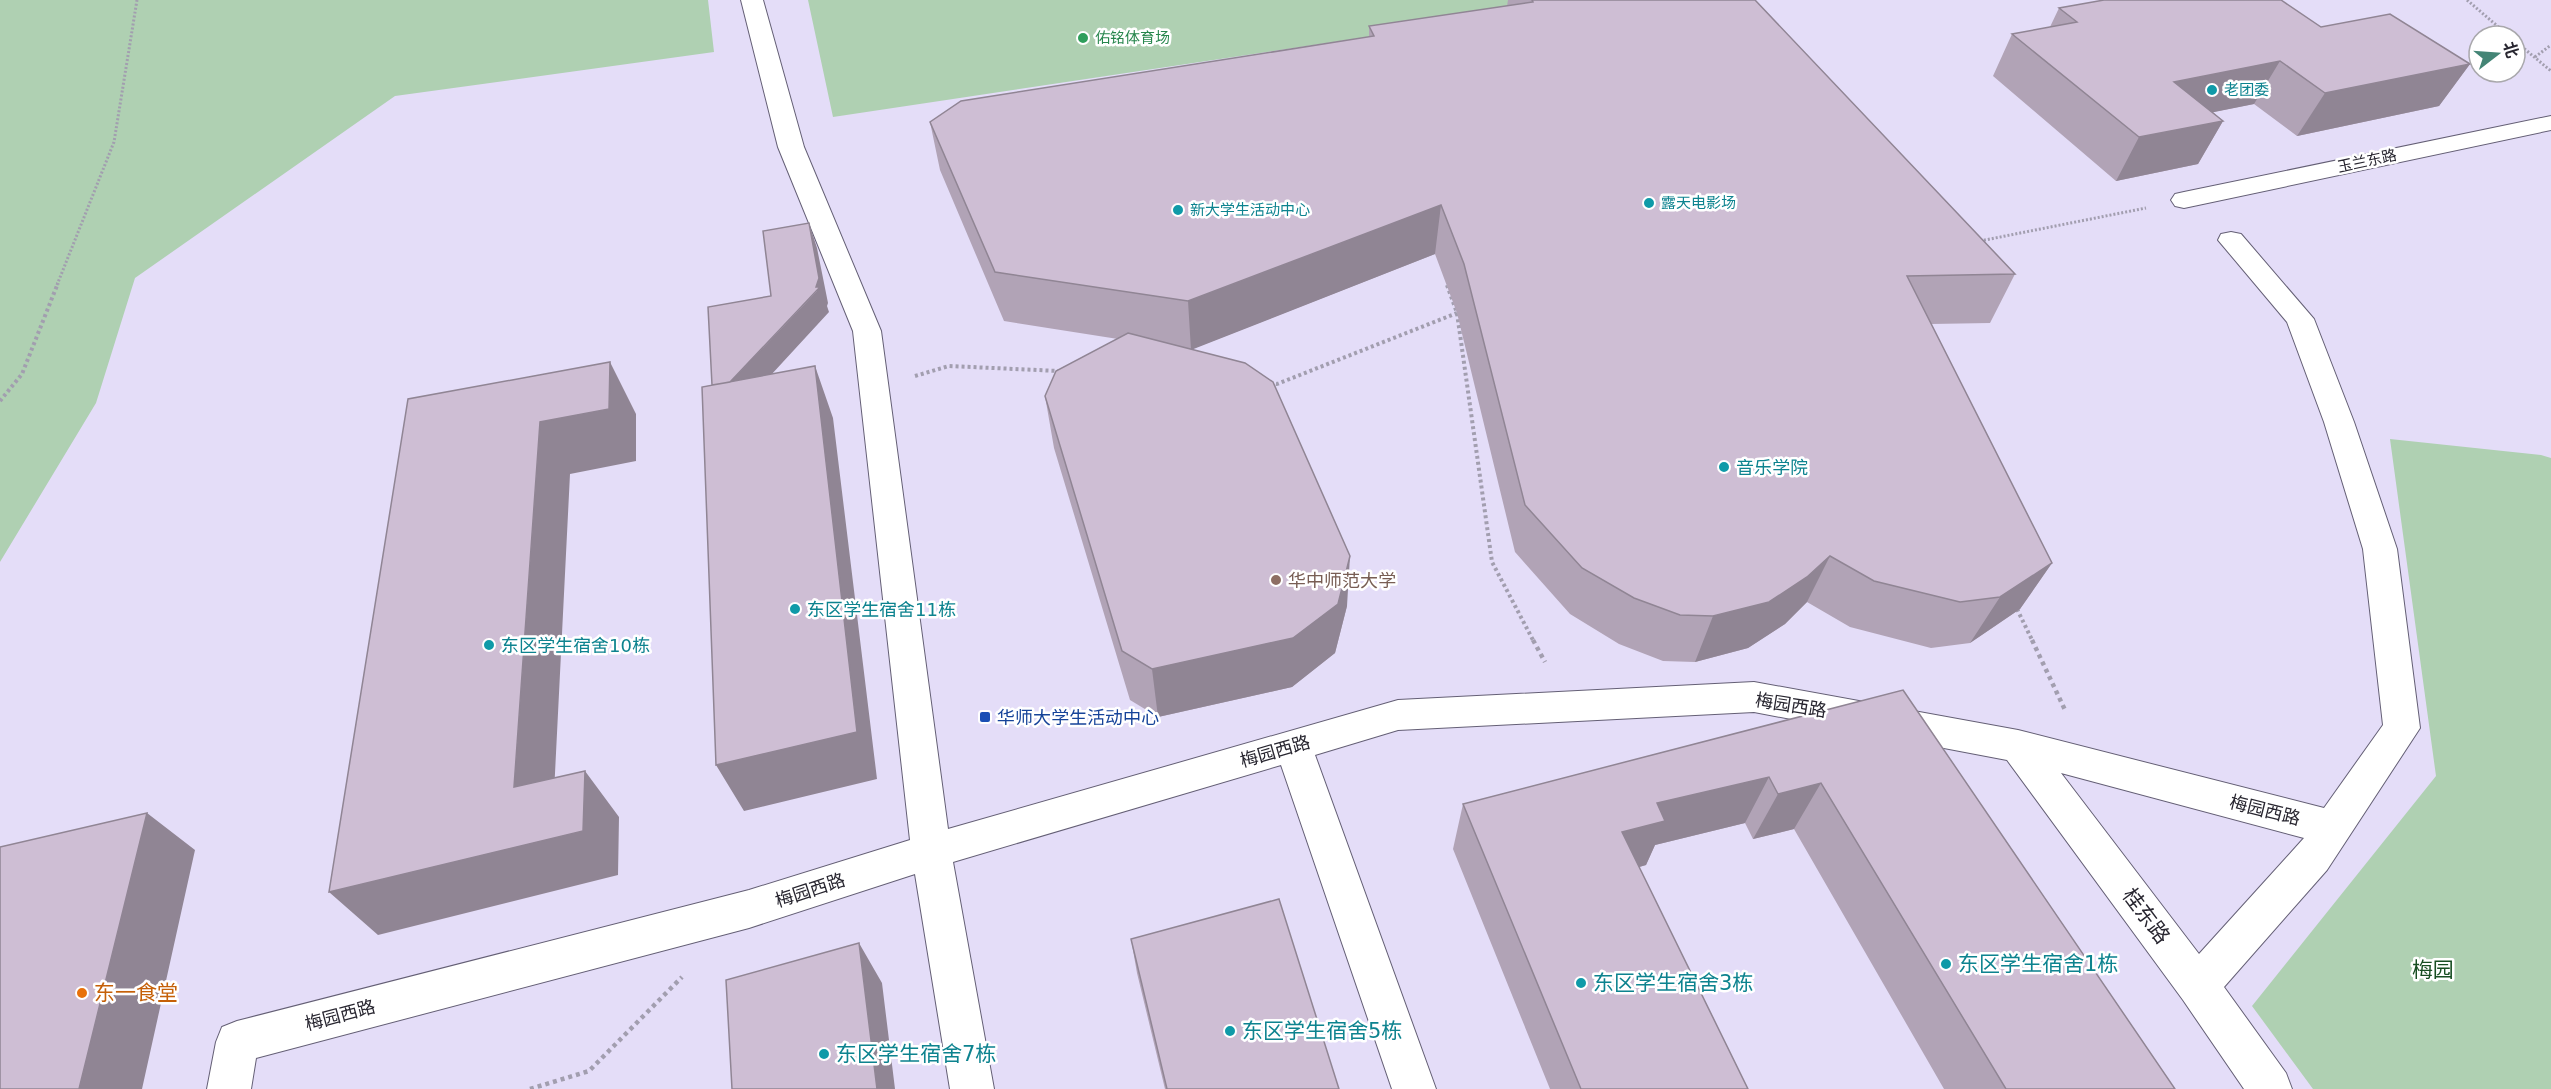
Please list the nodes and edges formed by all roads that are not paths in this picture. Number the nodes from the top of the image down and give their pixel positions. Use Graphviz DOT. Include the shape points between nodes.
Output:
graph roads {
  1 [pos="752,0"];
  2 [pos="2551,123"];
  3 [pos="2184,200"];
  4 [pos="2231,240"];
  5 [pos="1293,746"];
  6 [pos="2018,746"];
  7 [pos="2333,828"];
  8 [pos="930,851"];
  9 [pos="2198,986"];
  10 [pos="229,1089"];
  11 [pos="972,1089"];
  12 [pos="1414,1089"];
  13 [pos="2270,1089"];
  1 -- 8 [label="street" via="791,147 867,331"];
  2 -- 3 [label="street, 玉兰东路"];
  4 -- 7 [label="street" via="2300,319 2380,549 2402,728"];
  5 -- 6 [label="street, 梅园西路" via="1398,715 1754,697"];
  5 -- 8 [label="street, 梅园西路"];
  5 -- 12 [label="street"];
  6 -- 7 [label="street, 梅园西路"];
  6 -- 9 [label="street, 桂东路"];
  7 -- 9 [label="street" via="2313,857"];
  8 -- 10 [label="street, 梅园西路" via="749,909 237,1041"];
  8 -- 11 [label="street"];
  9 -- 13 [label="street, 桂东路"];
}
